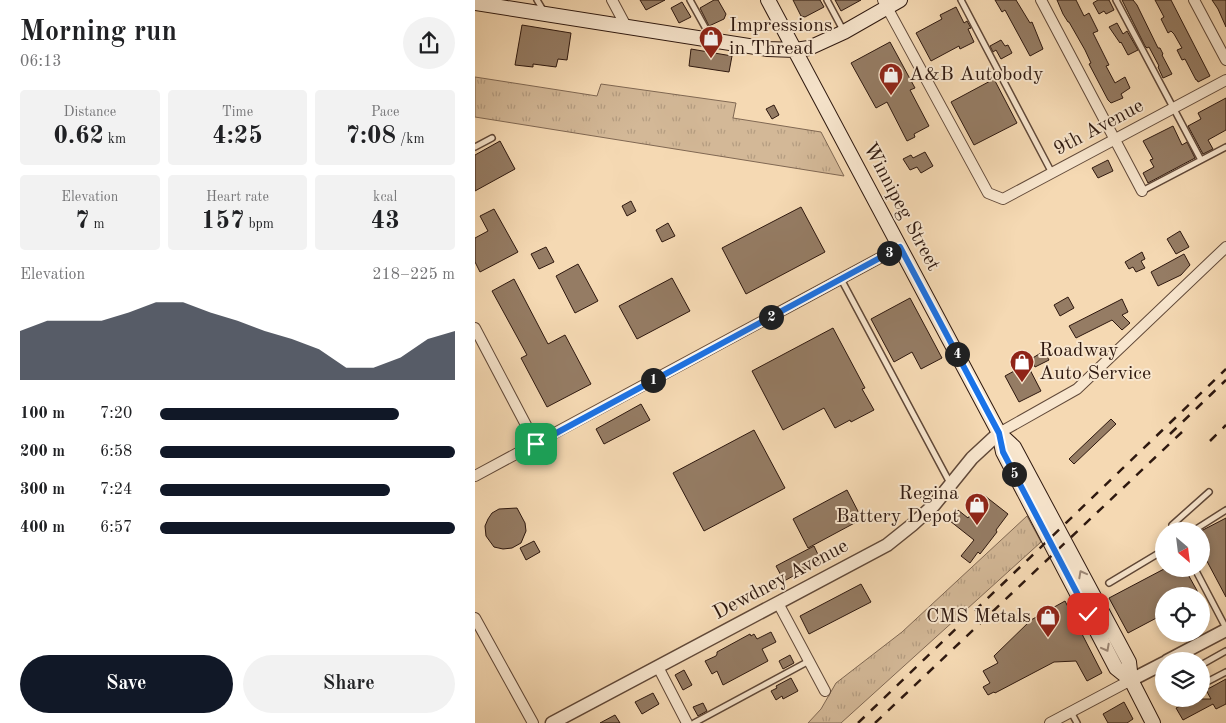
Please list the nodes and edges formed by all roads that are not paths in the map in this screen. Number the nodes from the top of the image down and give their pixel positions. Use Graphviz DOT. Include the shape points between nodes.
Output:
graph roads {
  1 [pos="537,0"];
  2 [pos="612,0"];
  3 [pos="690,0"];
  4 [pos="768,0"];
  5 [pos="827,0"];
  6 [pos="900,0"];
  7 [pos="961,0"];
  8 [pos="1041,0"];
  9 [pos="1116,0"];
  10 [pos="1193,0"];
  11 [pos="475,3"];
  12 [pos="885,4"];
  13 [pos="545,14"];
  14 [pos="627,28"];
  15 [pos="844,32"];
  16 [pos="713,41"];
  17 [pos="795,50"];
  18 [pos="1226,60"];
  19 [pos="1226,80"];
  20 [pos="1175,108"];
  21 [pos="492,138"];
  22 [pos="1114,140"];
  23 [pos="1226,146"];
  24 [pos="475,147"];
  25 [pos="1201,160"];
  26 [pos="1053,173"];
  27 [pos="1141,191"];
  28 [pos="900,247"];
  29 [pos="1226,247"];
  30 [pos="841,279"];
  31 [pos="475,328"];
  32 [pos="999,433"];
  33 [pos="536,444"];
  34 [pos="475,476"];
  35 [pos="951,484"];
  36 [pos="1209,492"];
  37 [pos="1226,510"];
  38 [pos="1175,522"];
  39 [pos="1207,522"];
  40 [pos="1155,555"];
  41 [pos="1200,578"];
  42 [pos="1109,582"];
  43 [pos="778,603"];
  44 [pos="475,618"];
  45 [pos="1226,629"];
  46 [pos="1226,651"];
  47 [pos="1183,652"];
  48 [pos="1210,660"];
  49 [pos="809,661"];
  50 [pos="658,666"];
  51 [pos="1155,667"];
  52 [pos="1226,672"];
  53 [pos="1131,680"];
  54 [pos="1210,680"];
  55 [pos="825,691"];
  56 [pos="1071,712"];
  57 [pos="533,723"];
  58 [pos="552,723"];
  59 [pos="687,723"];
  60 [pos="694,723"];
  61 [pos="1050,723"];
  62 [pos="1077,723"];
  63 [pos="1153,723"];
  1 -- 13 [label="lane"];
  2 -- 14 [label="street"];
  3 -- 16 [label="lane"];
  4 -- 17 [label="main road, Winnipeg Street"];
  5 -- 15 [label="lane"];
  6 -- 12 [label="main road"];
  7 -- 26 [label="lane"];
  8 -- 22 [label="street"];
  9 -- 20 [label="lane"];
  10 -- 18 [label="street"];
  11 -- 13 [label="main road"];
  12 -- 15 [label="main road"];
  12 -- 26 [label="street, 9th Avenue" via="988,193 1003,199"];
  13 -- 14 [label="main road"];
  14 -- 16 [label="main road"];
  15 -- 17 [label="main road" via="809,48"];
  16 -- 17 [label="main road"];
  17 -- 28 [label="main road, Winnipeg Street"];
  19 -- 20 [label="street, 9th Avenue"];
  20 -- 22 [label="street, 9th Avenue"];
  20 -- 25 [label="lane"];
  21 -- 24 [label="lane"];
  22 -- 26 [label="street, 9th Avenue"];
  22 -- 27 [label="street"];
  23 -- 25 [label="lane"];
  25 -- 27 [label="lane"];
  28 -- 30 [label="street"];
  28 -- 32 [label="main road, Winnipeg Street"];
  29 -- 32 [label="street" via="1077,389"];
  30 -- 33 [label="street"];
  30 -- 35 [label="lane"];
  31 -- 33 [label="street"];
  32 -- 35 [label="street, Dewdney Avenue" via="972,458"];
  32 -- 53 [label="main road, Winnipeg Street" via="1015,446 1129,662"];
  33 -- 34 [label="street"];
  35 -- 43 [label="street, Dewdney Avenue" via="912,526 887,545"];
  36 -- 38 [label="lane"];
  37 -- 39 [label="lane"];
  40 -- 42 [label="lane"];
  41 -- 45 [label="lane"];
  43 -- 49 [label="street"];
  43 -- 50 [label="street, Dewdney Avenue"];
  44 -- 57 [label="street"];
  45 -- 47 [label="street"];
  46 -- 48 [label="lane"];
  49 -- 55 [label="street"];
  49 -- 60 [label="lane"];
  50 -- 58 [label="street, Dewdney Avenue"];
  50 -- 59 [label="street"];
  51 -- 53 [label="street"];
  52 -- 54 [label="lane"];
  53 -- 56 [label="street"];
  53 -- 63 [label="main road, Winnipeg Street"];
  56 -- 61 [label="street"];
  56 -- 62 [label="lane"];
}
